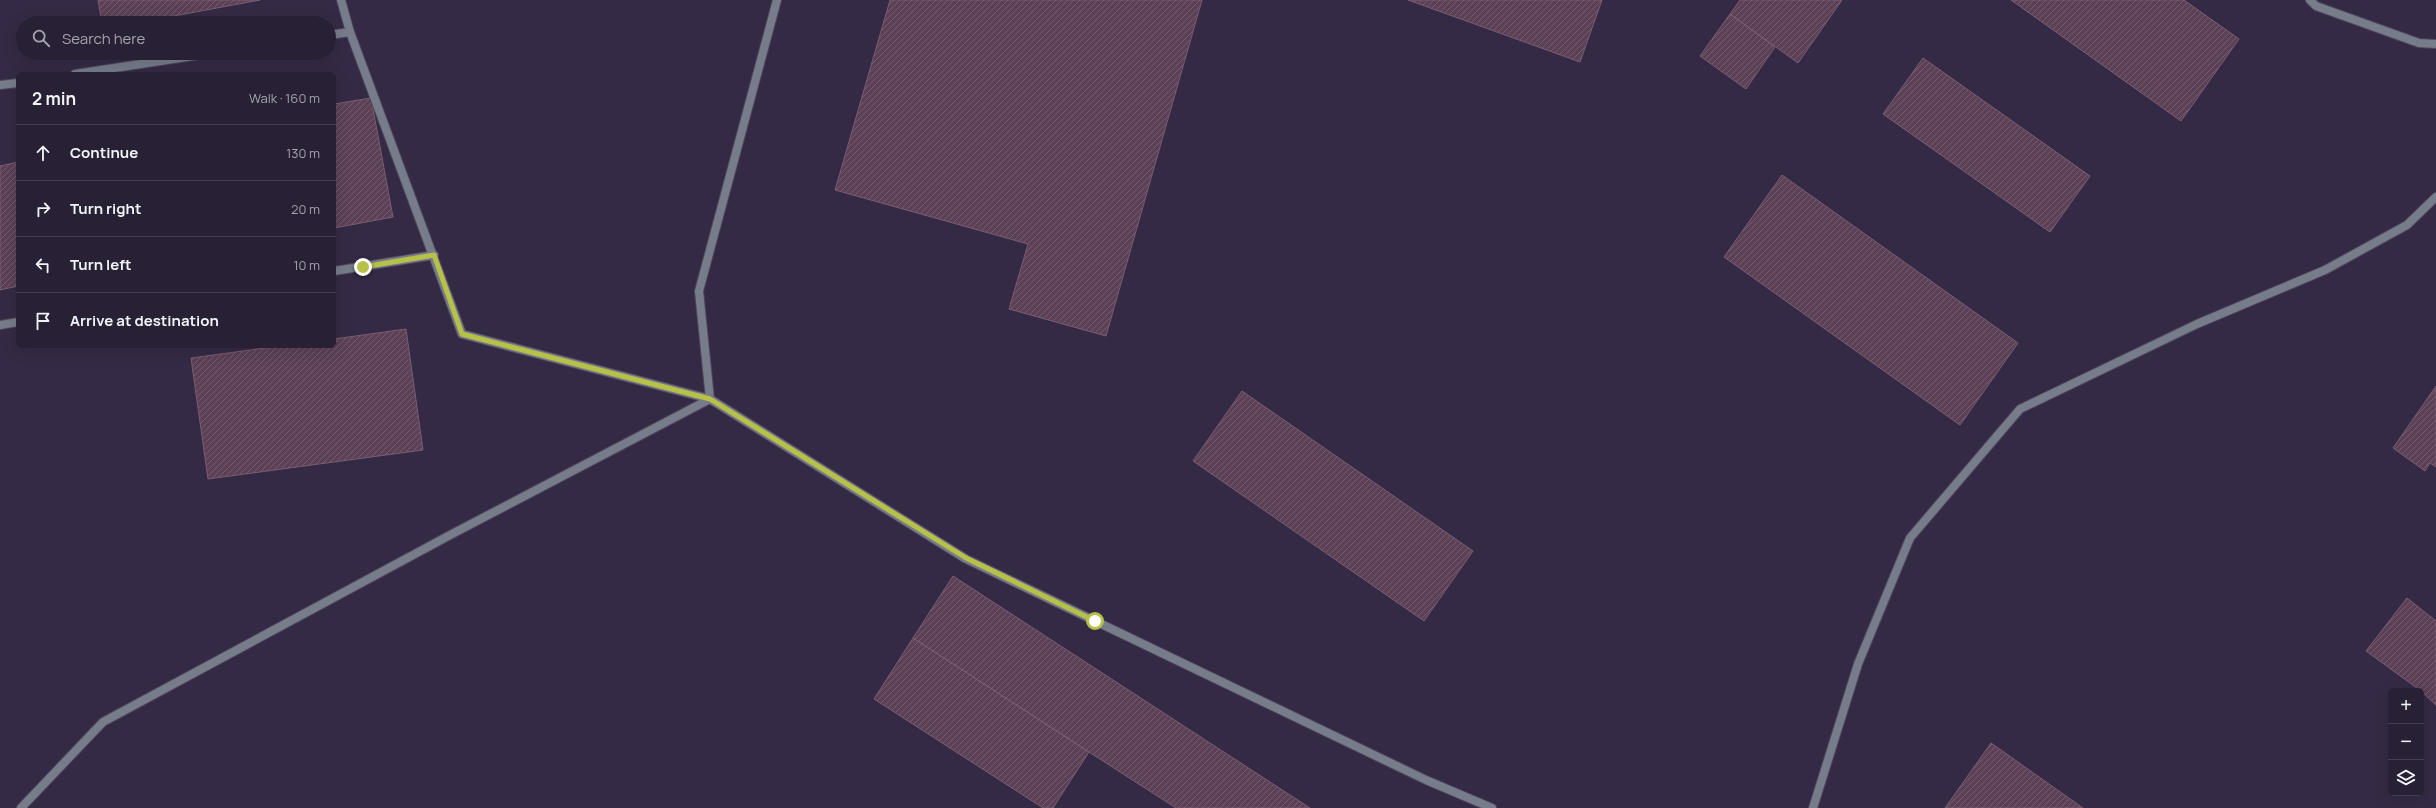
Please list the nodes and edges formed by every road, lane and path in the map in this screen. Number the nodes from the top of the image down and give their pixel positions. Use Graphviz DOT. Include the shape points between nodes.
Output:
graph roads {
  1 [pos="341,0"];
  2 [pos="777,0"];
  3 [pos="2310,0"];
  4 [pos="350,32"];
  5 [pos="336,34"];
  6 [pos="2436,44"];
  7 [pos="167,60"];
  8 [pos="88,72"];
  9 [pos="16,83"];
  10 [pos="0,86"];
  11 [pos="2436,197"];
  12 [pos="434,255"];
  13 [pos="336,271"];
  14 [pos="16,322"];
  15 [pos="0,325"];
  16 [pos="710,399"];
  17 [pos="21,808"];
  18 [pos="1492,808"];
  19 [pos="1813,808"];
  1 -- 4 [label="lane"];
  2 -- 16 [label="lane" via="699,291"];
  3 -- 6 [label="lane" via="2316,6 2419,43"];
  4 -- 5 [label="lane"];
  4 -- 12 [label="lane"];
  7 -- 8 [label="lane"];
  9 -- 10 [label="lane"];
  11 -- 19 [label="lane" via="2407,225 2325,270 2197,324 2020,409 1910,538 1858,664"];
  12 -- 13 [label="lane"];
  12 -- 16 [label="lane" via="462,334"];
  14 -- 15 [label="lane"];
  16 -- 17 [label="lane" via="452,534 103,722"];
  16 -- 18 [label="lane" via="966,558 1426,780"];
}
